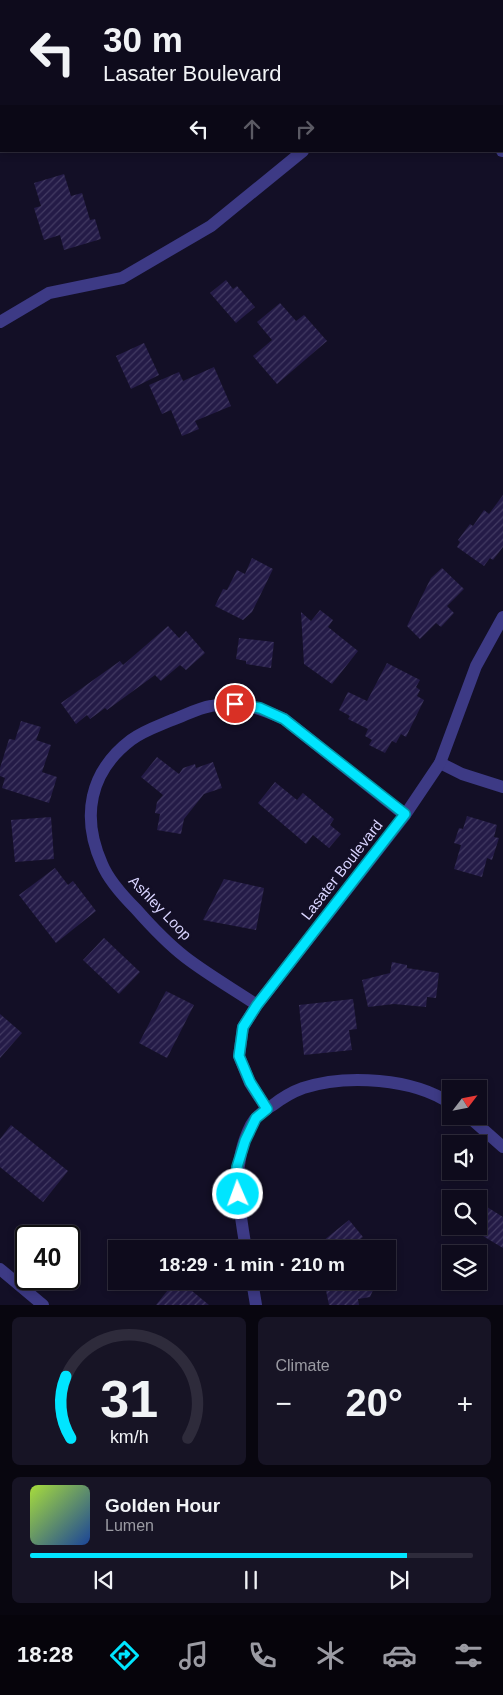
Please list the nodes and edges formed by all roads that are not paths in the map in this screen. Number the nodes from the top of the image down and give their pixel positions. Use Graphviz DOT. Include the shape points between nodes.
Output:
graph roads {
  1 [pos="302,152"];
  2 [pos="0,322"];
  3 [pos="503,617"];
  4 [pos="440,764"];
  5 [pos="503,787"];
  6 [pos="405,814"];
  7 [pos="257,1005"];
  8 [pos="442,1099"];
  9 [pos="267,1109"];
  10 [pos="478,1125"];
  11 [pos="503,1147"];
  12 [pos="244,1240"];
  13 [pos="0,1269"];
  14 [pos="254,1290"];
  15 [pos="43,1305"];
  16 [pos="256,1305"];
  1 -- 2 [label="street" via="211,226 122,278 49,293"];
  3 -- 4 [label="street, Lasater Boulevard" via="476,666"];
  4 -- 5 [label="street"];
  4 -- 6 [label="street, Lasater Boulevard"];
  6 -- 7 [label="street, Lasater Boulevard"];
  6 -- 7 [label="street, Ashley Loop" via="284,719 260,708 235,704 210,706 151,729 132,739 102,770 89,816 102,866 120,893 185,957"];
  7 -- 9 [label="street, Lasater Boulevard" via="243,1027 239,1056"];
  8 -- 9 [label="street" via="404,1085 357,1080 303,1088"];
  9 -- 12 [label="street" via="250,1126 237,1167"];
  10 -- 11 [label="street"];
  13 -- 15 [label="street"];
  14 -- 16 [label="street"];
}
